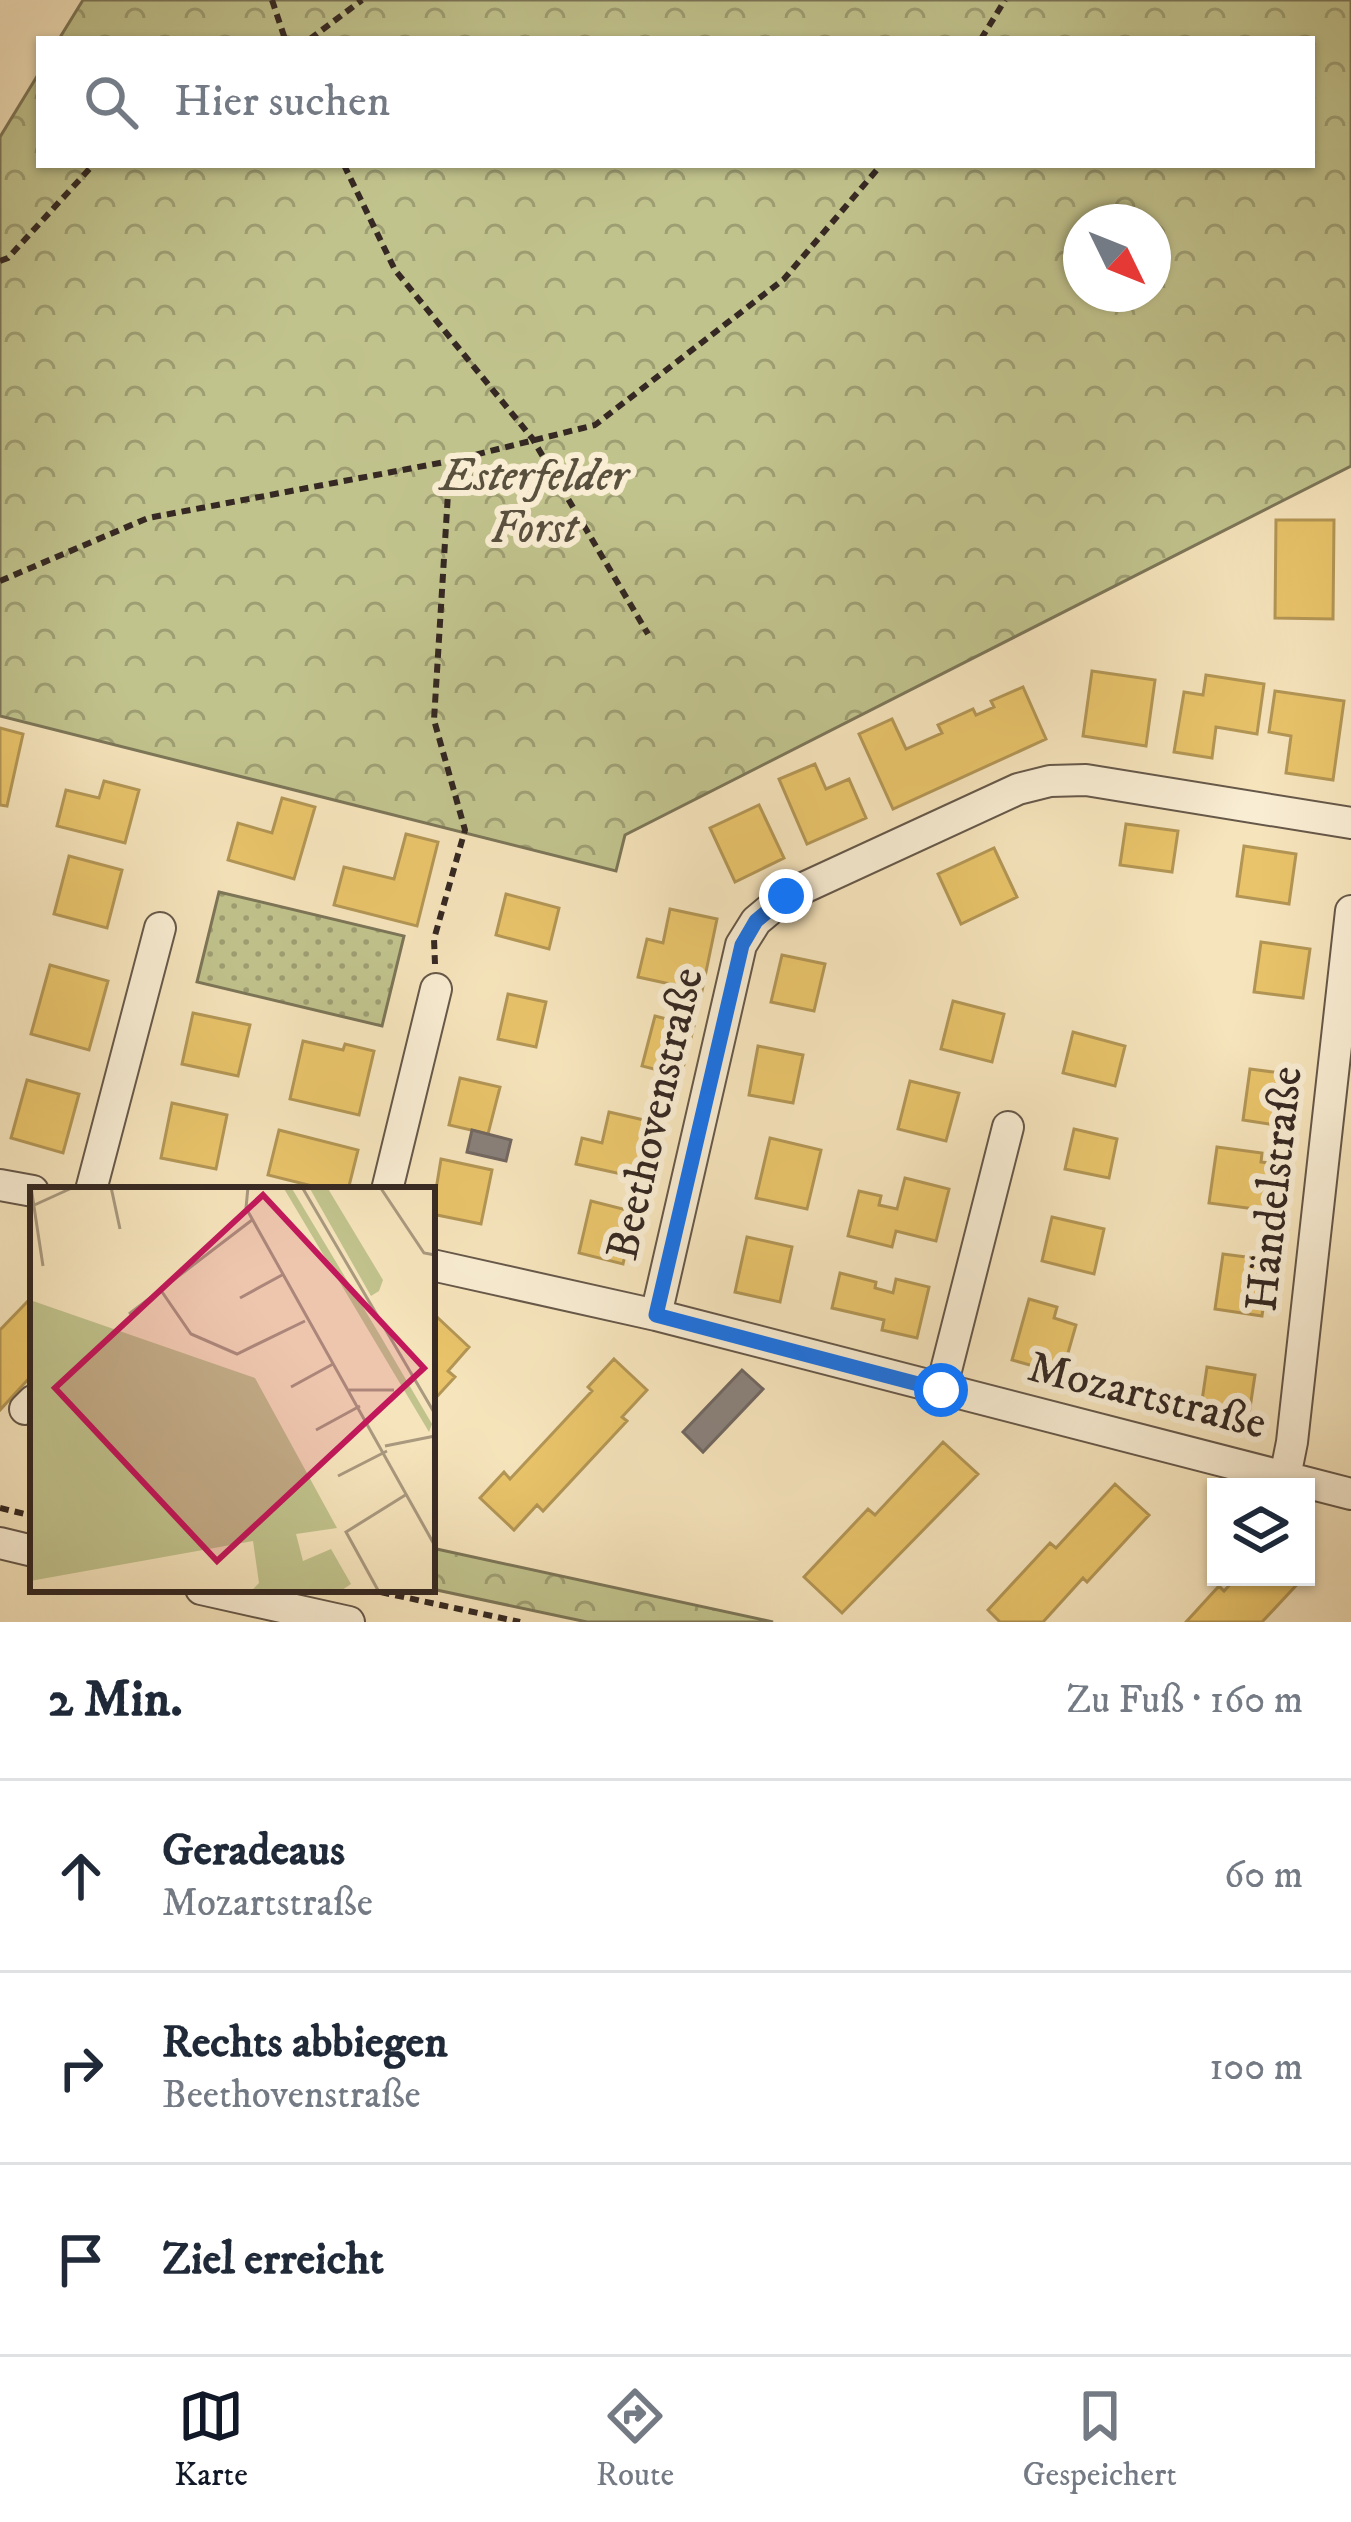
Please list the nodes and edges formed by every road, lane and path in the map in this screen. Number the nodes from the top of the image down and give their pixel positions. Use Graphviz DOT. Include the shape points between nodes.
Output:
graph roads {
  1 [pos="272,0"];
  2 [pos="362,0"];
  3 [pos="1005,0"];
  4 [pos="284,36"];
  5 [pos="314,36"];
  6 [pos="982,36"];
  7 [pos="90,168"];
  8 [pos="345,168"];
  9 [pos="878,168"];
  10 [pos="0,261"];
  11 [pos="532,438"];
  12 [pos="450,461"];
  13 [pos="0,581"];
  14 [pos="648,634"];
  15 [pos="1351,823"];
  16 [pos="1351,911"];
  17 [pos="160,928"];
  18 [pos="436,989"];
  19 [pos="1008,1127"];
  20 [pos="0,1185"];
  21 [pos="92,1187"];
  22 [pos="388,1187"];
  23 [pos="30,1190"];
  24 [pos="435,1266"];
  25 [pos="656,1315"];
  26 [pos="941,1390"];
  27 [pos="1285,1477"];
  28 [pos="1351,1494"];
  29 [pos="0,1508"];
  30 [pos="30,1515"];
  31 [pos="0,1543"];
  32 [pos="30,1550"];
  33 [pos="214,1592"];
  34 [pos="380,1592"];
  35 [pos="349,1622"];
  36 [pos="520,1622"];
  1 -- 4 [label="path"];
  2 -- 5 [label="path"];
  3 -- 6 [label="path"];
  7 -- 10 [label="path"];
  8 -- 11 [label="path" via="395,270"];
  9 -- 11 [label="path" via="784,279 595,424"];
  11 -- 12 [label="path"];
  11 -- 14 [label="path"];
  12 -- 13 [label="path" via="148,518"];
  12 -- 18 [label="path" via="434,720 465,830 434,940"];
  15 -- 25 [label="street, Beethovenstraße" via="1050,781 786,896 742,945"];
  16 -- 27 [label="street, Händelstraße"];
  17 -- 21 [label="street"];
  18 -- 22 [label="street"];
  19 -- 26 [label="street"];
  20 -- 23 [label="street"];
  24 -- 25 [label="street, Mozartstraße"];
  25 -- 26 [label="street, Mozartstraße"];
  26 -- 27 [label="street, Mozartstraße"];
  27 -- 28 [label="street, Mozartstraße"];
  29 -- 30 [label="path"];
  31 -- 32 [label="street"];
  33 -- 35 [label="street"];
  34 -- 36 [label="path"];
}
